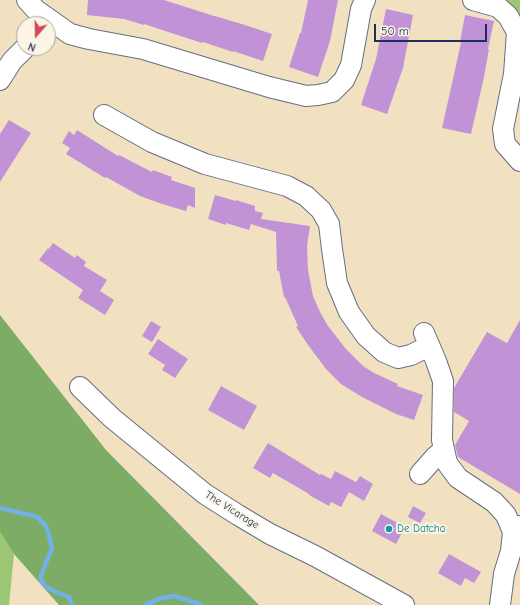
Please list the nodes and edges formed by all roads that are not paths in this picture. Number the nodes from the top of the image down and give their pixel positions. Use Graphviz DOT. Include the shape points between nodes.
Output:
graph roads {
  1 [pos="27,0"];
  2 [pos="365,0"];
  3 [pos="472,0"];
  4 [pos="42,16"];
  5 [pos="56,27"];
  6 [pos="17,56"];
  7 [pos="0,80"];
  8 [pos="516,83"];
  9 [pos="104,115"];
  10 [pos="520,161"];
  11 [pos="80,387"];
  12 [pos="444,450"];
  13 [pos="420,474"];
  14 [pos="516,529"];
  15 [pos="404,605"];
  16 [pos="500,605"];
  1 -- 4 [label="street"];
  2 -- 5 [label="street" via="344,80 332,92 318,95 306,96 269,87 143,49 70,34"];
  3 -- 8 [label="street" via="498,7 508,16 517,32 514,74"];
  6 -- 7 [label="street"];
  8 -- 10 [label="street" via="504,129 506,144"];
  9 -- 12 [label="street" via="152,142 205,164 287,186 306,196 321,210 329,224 337,284 349,312 366,336 384,352 398,358 411,355 427,340 443,381"];
  11 -- 15 [label="street, The Vicarage" via="112,418 205,494 270,534"];
  12 -- 13 [label="street"];
  12 -- 14 [label="street" via="447,463 458,478 494,502"];
  14 -- 16 [label="street" via="504,574"];
}
